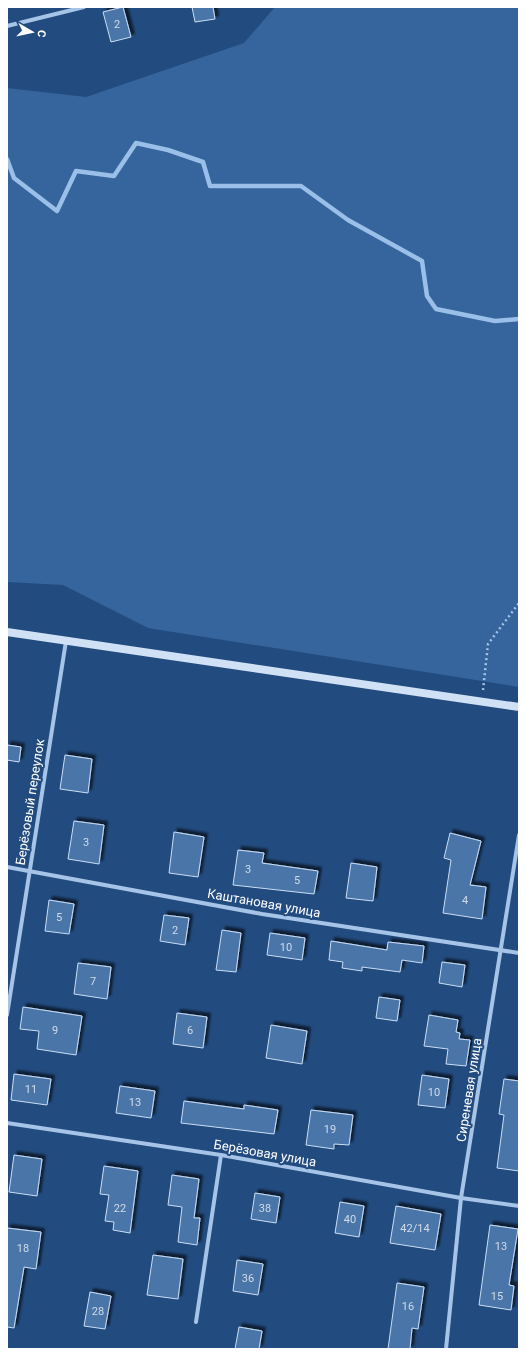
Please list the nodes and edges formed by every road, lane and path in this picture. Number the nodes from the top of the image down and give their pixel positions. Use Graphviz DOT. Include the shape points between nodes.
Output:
graph roads {
  1 [pos="84,7"];
  2 [pos="7,26"];
  3 [pos="519,603"];
  4 [pos="7,632"];
  5 [pos="66,641"];
  6 [pos="482,702"];
  7 [pos="519,707"];
  8 [pos="519,835"];
  9 [pos="7,867"];
  10 [pos="29,871"];
  11 [pos="502,950"];
  12 [pos="519,953"];
  13 [pos="7,1015"];
  14 [pos="7,1123"];
  15 [pos="221,1155"];
  16 [pos="462,1198"];
  17 [pos="519,1206"];
  18 [pos="196,1322"];
  19 [pos="446,1349"];
  1 -- 2 [label="street"];
  3 -- 6 [label="path" via="488,644"];
  4 -- 5 [label="main road"];
  5 -- 6 [label="main road"];
  5 -- 10 [label="street, Берёзовый переулок"];
  6 -- 7 [label="main road"];
  8 -- 11 [label="street, Сиреневая улица"];
  9 -- 10 [label="street, Каштановая улица"];
  10 -- 11 [label="street, Каштановая улица" via="262,914"];
  10 -- 13 [label="street, Берёзовый переулок"];
  11 -- 12 [label="street, Каштановая улица"];
  11 -- 16 [label="street, Сиреневая улица"];
  14 -- 15 [label="street, Берёзовая улица"];
  15 -- 16 [label="street, Берёзовая улица"];
  15 -- 18 [label="street"];
  16 -- 17 [label="street, Берёзовая улица"];
  16 -- 19 [label="street, Сиреневая улица"];
}
